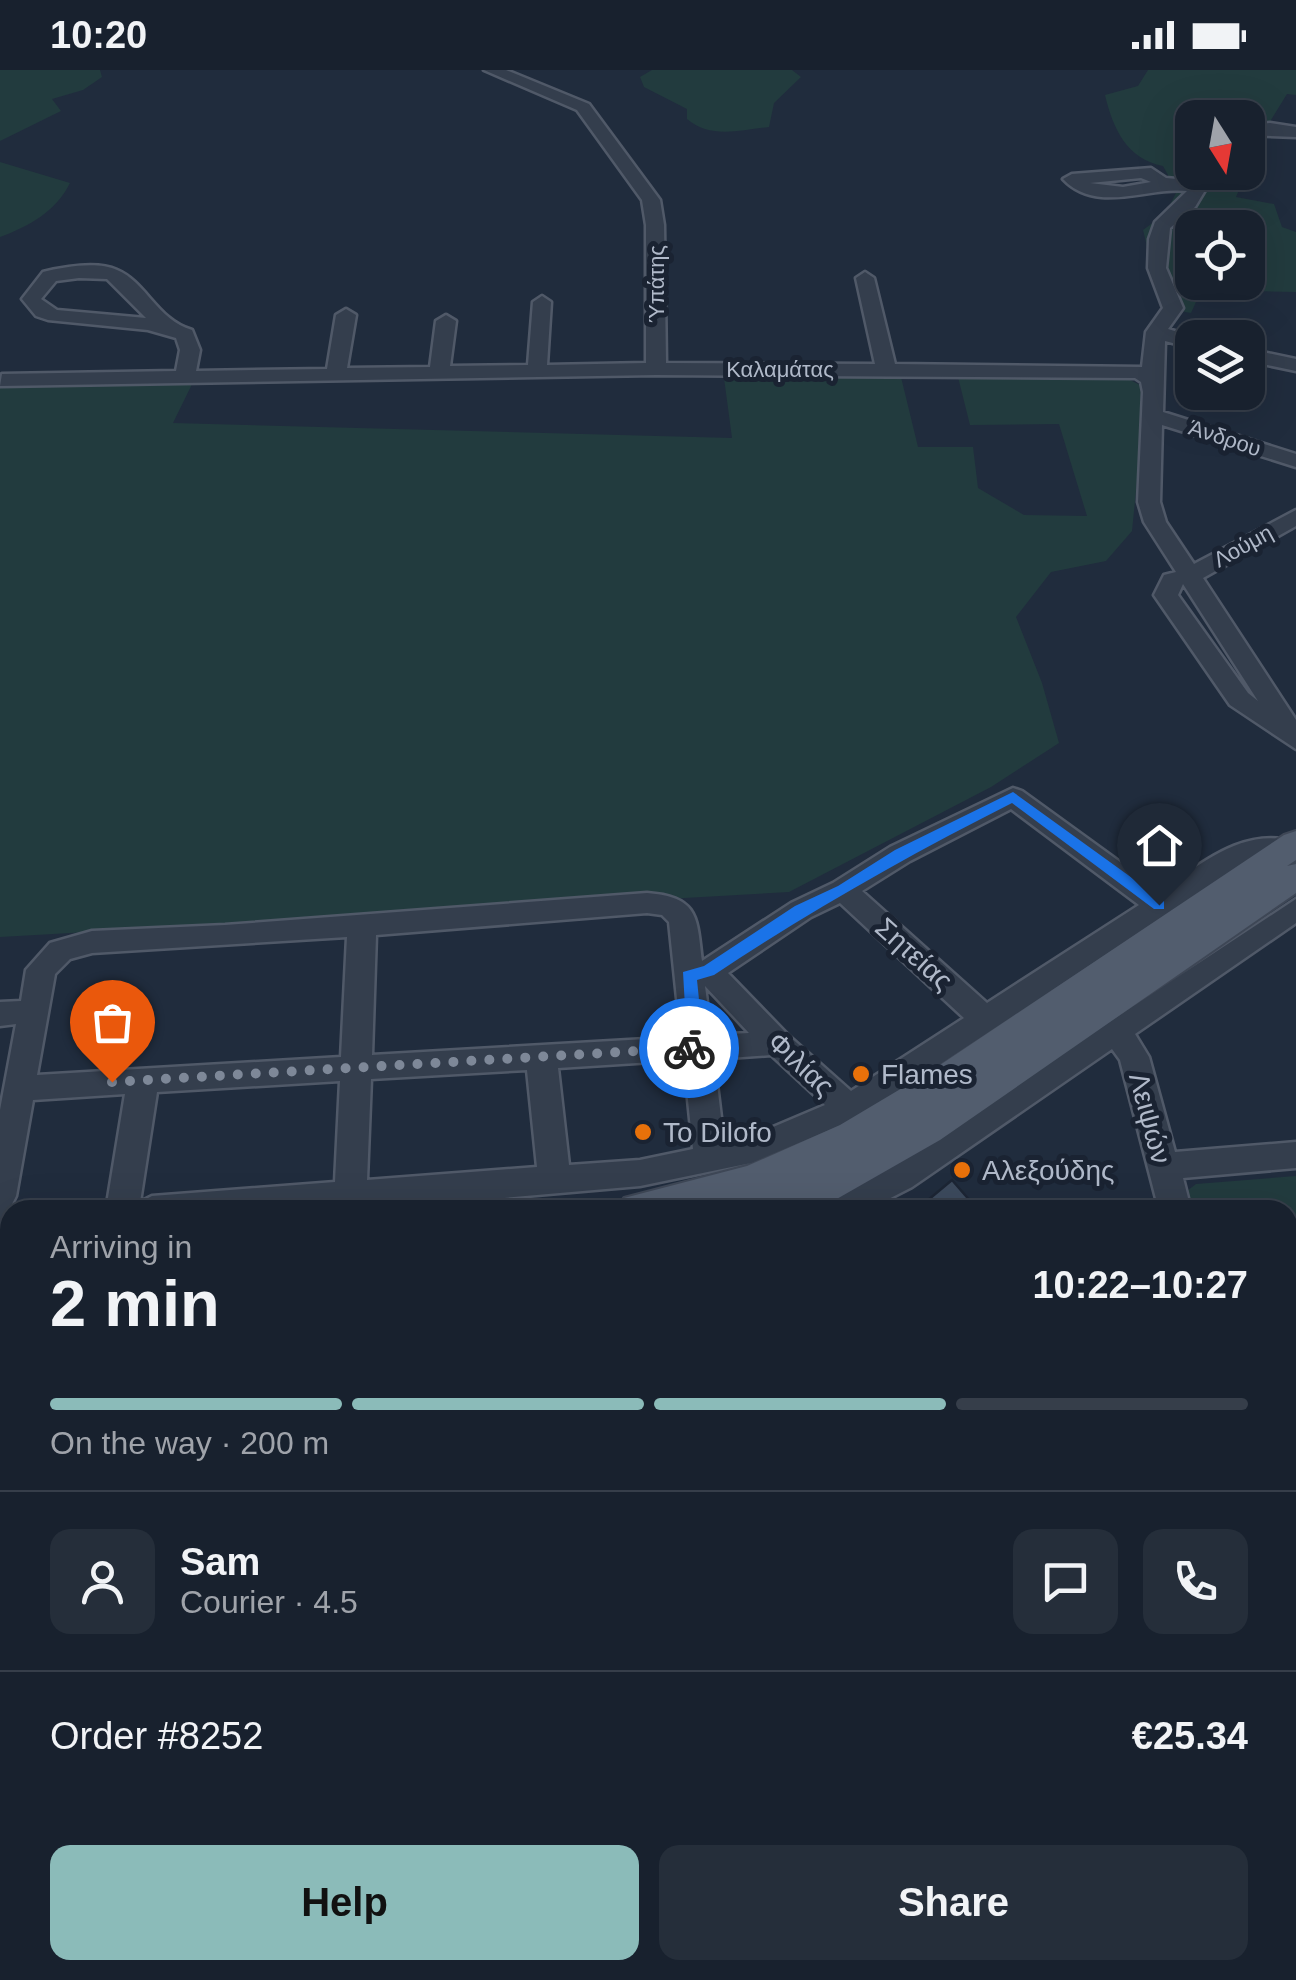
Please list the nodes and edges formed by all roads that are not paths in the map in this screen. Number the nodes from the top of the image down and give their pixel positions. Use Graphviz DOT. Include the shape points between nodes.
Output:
graph roads {
  1 [pos="492,70"];
  2 [pos="511,74"];
  3 [pos="1265,130"];
  4 [pos="1291,131"];
  5 [pos="1160,182"];
  6 [pos="1175,184"];
  7 [pos="1196,190"];
  8 [pos="865,278"];
  9 [pos="542,302"];
  10 [pos="346,315"];
  11 [pos="446,321"];
  12 [pos="166,326"];
  13 [pos="1156,332"];
  14 [pos="1175,337"];
  15 [pos="1265,358"];
  16 [pos="1296,364"];
  17 [pos="656,369"];
  18 [pos="886,369"];
  19 [pos="537,372"];
  20 [pos="439,374"];
  21 [pos="336,375"];
  22 [pos="185,376"];
  23 [pos="2,380"];
  24 [pos="1151,380"];
  25 [pos="1154,416"];
  26 [pos="1296,461"];
  27 [pos="1296,517"];
  28 [pos="1190,575"];
  29 [pos="1296,741"];
  30 [pos="1293,856"];
  31 [pos="843,890"];
  32 [pos="1159,905"];
  33 [pos="1296,910"];
  34 [pos="362,926"];
  35 [pos="698,974"];
  36 [pos="33,1011"];
  37 [pos="0,1014"];
  38 [pos="984,1018"];
  39 [pos="1116,1031"];
  40 [pos="777,1043"];
  41 [pos="696,1048"];
  42 [pos="542,1057"];
  43 [pos="355,1068"];
  44 [pos="143,1080"];
  45 [pos="19,1088"];
  46 [pos="849,1108"];
  47 [pos="934,1139"];
  48 [pos="1296,1156"];
  49 [pos="710,1160"];
  50 [pos="1162,1166"];
  51 [pos="555,1180"];
  52 [pos="0,1196"];
  53 [pos="642,1197"];
  54 [pos="124,1200"];
  55 [pos="351,1200"];
  56 [pos="378,1200"];
  57 [pos="795,1200"];
  58 [pos="856,1200"];
  59 [pos="1172,1200"];
  1 -- 2 [label="street"];
  2 -- 17 [label="street, Ύπάτης" via="583,107 651,200"];
  3 -- 4 [label="street"];
  5 -- 6 [label="street"];
  7 -- 13 [label="street" via="1161,226 1155,270 1173,308"];
  8 -- 18 [label="street"];
  9 -- 19 [label="street"];
  10 -- 21 [label="street"];
  11 -- 20 [label="street"];
  12 -- 12 [label="street" via="55,316 31,299 50,276 112,274"];
  12 -- 22 [label="street" via="189,342"];
  13 -- 14 [label="street"];
  13 -- 24 [label="street"];
  15 -- 16 [label="street"];
  17 -- 18 [label="street, Καλαμάτας"];
  17 -- 19 [label="street, Καλαμάτας"];
  18 -- 24 [label="street, Καλαμάτας" via="1116,370"];
  19 -- 20 [label="street, Καλαμάτας"];
  20 -- 21 [label="street, Καλαμάτας"];
  21 -- 22 [label="street, Καλαμάτας"];
  22 -- 23 [label="street, Καλαμάτας"];
  24 -- 25 [label="street"];
  25 -- 26 [label="street, Άνδρου"];
  25 -- 28 [label="street" via="1151,512"];
  27 -- 28 [label="street, Λούμη"];
  28 -- 29 [label="street" via="1172,580 1166,594 1188,631 1238,700"];
  30 -- 32 [label="street" via="1264,846 1242,851"];
  30 -- 47 [label="main road"];
  30 -- 53 [label="main road" via="904,1111 785,1172 720,1194"];
  31 -- 32 [label="street" via="1013,796"];
  31 -- 35 [label="street"];
  31 -- 38 [label="street, Σητείας"];
  32 -- 38 [label="street"];
  33 -- 39 [label="street"];
  34 -- 35 [label="street" via="670,905 683,919"];
  34 -- 36 [label="street" via="92,942 60,951 41,970"];
  34 -- 43 [label="street"];
  35 -- 40 [label="street, Φιλίας"];
  35 -- 41 [label="street"];
  36 -- 37 [label="street"];
  36 -- 45 [label="street"];
  38 -- 46 [label="street"];
  39 -- 47 [label="street"];
  39 -- 50 [label="street, Λειψών" via="1134,1058"];
  40 -- 41 [label="street"];
  40 -- 46 [label="street, Φιλίας"];
  41 -- 42 [label="street"];
  41 -- 49 [label="street"];
  42 -- 43 [label="street"];
  42 -- 51 [label="street"];
  43 -- 44 [label="street"];
  43 -- 55 [label="street"];
  44 -- 45 [label="street"];
  44 -- 54 [label="street"];
  45 -- 52 [label="street"];
  46 -- 49 [label="street"];
  47 -- 57 [label="main road"];
  47 -- 58 [label="street" via="901,1177"];
  48 -- 50 [label="street"];
  49 -- 53 [label="street"];
  50 -- 59 [label="street, Λειψών"];
  51 -- 53 [label="street"];
  51 -- 56 [label="street"];
}
